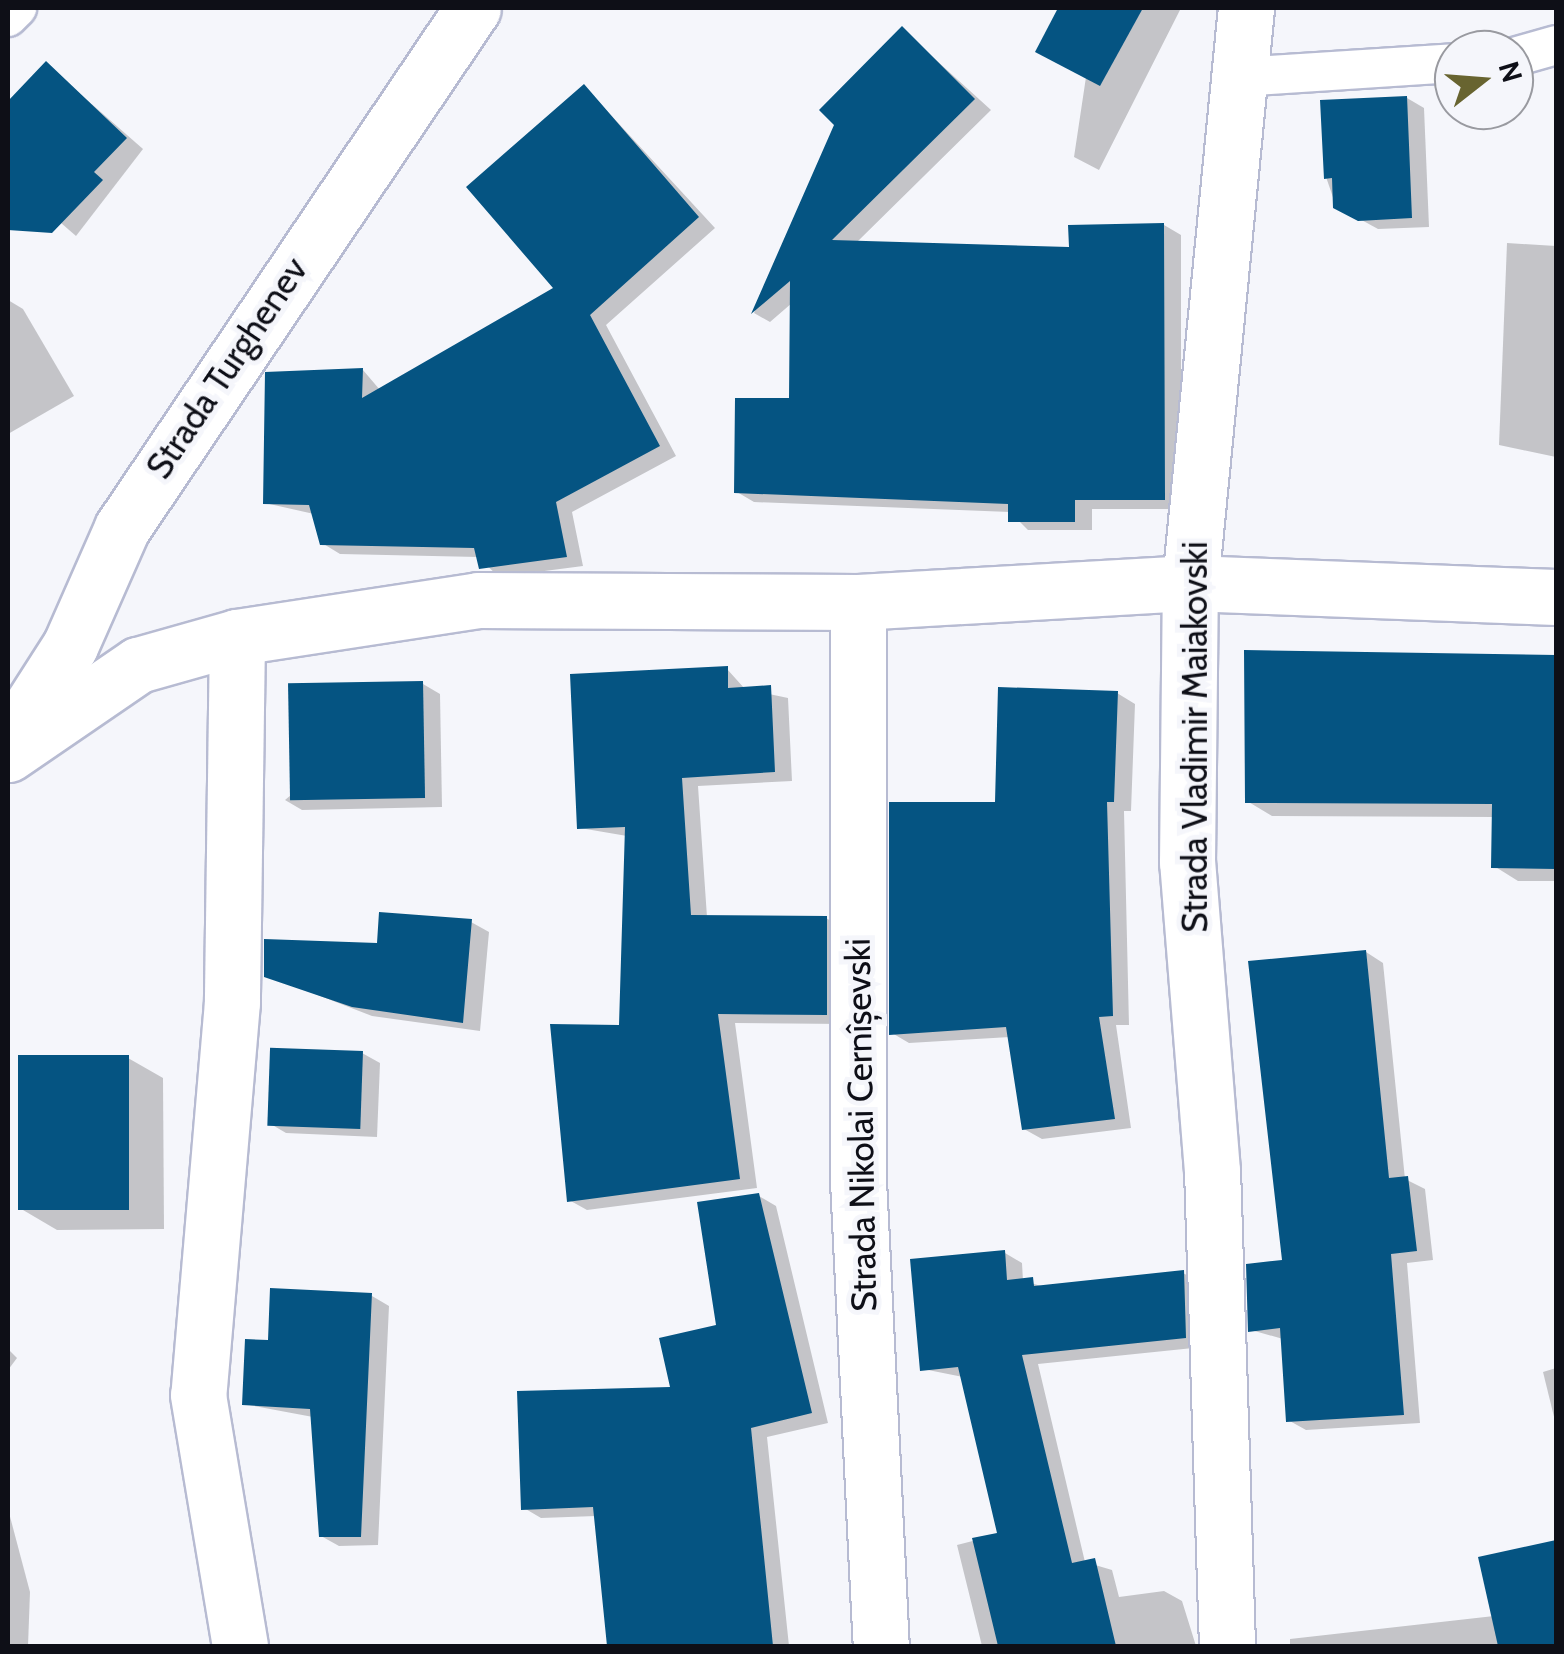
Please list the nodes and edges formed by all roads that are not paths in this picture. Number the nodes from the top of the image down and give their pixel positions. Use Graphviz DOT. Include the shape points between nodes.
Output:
graph roads {
  1 [pos="17,8"];
  2 [pos="473,8"];
  3 [pos="1246,8"];
  4 [pos="8,17"];
  5 [pos="1434,64"];
  6 [pos="1240,77"];
  7 [pos="1190,583"];
  8 [pos="1556,597"];
  9 [pos="858,602"];
  10 [pos="238,636"];
  11 [pos="8,744"];
  12 [pos="8,754"];
  13 [pos="240,1646"];
  14 [pos="881,1646"];
  15 [pos="1227,1646"];
  1 -- 4 [label="lane"];
  2 -- 11 [label="street, Strada Turghenev" via="162,463 70,646"];
  3 -- 6 [label="street, Strada Vladimir Maiakovski"];
  5 -- 6 [label="lane"];
  6 -- 7 [label="street, Strada Vladimir Maiakovski"];
  7 -- 8 [label="street"];
  7 -- 9 [label="street"];
  7 -- 15 [label="street, Strada Vladimir Maiakovski" via="1187,862 1212,1171"];
  9 -- 10 [label="street" via="478,600"];
  9 -- 14 [label="street, Strada Nikolai Cernîșevski" via="858,1180"];
  10 -- 12 [label="street" via="138,665"];
  10 -- 13 [label="street" via="232,1002 198,1395"];
}
